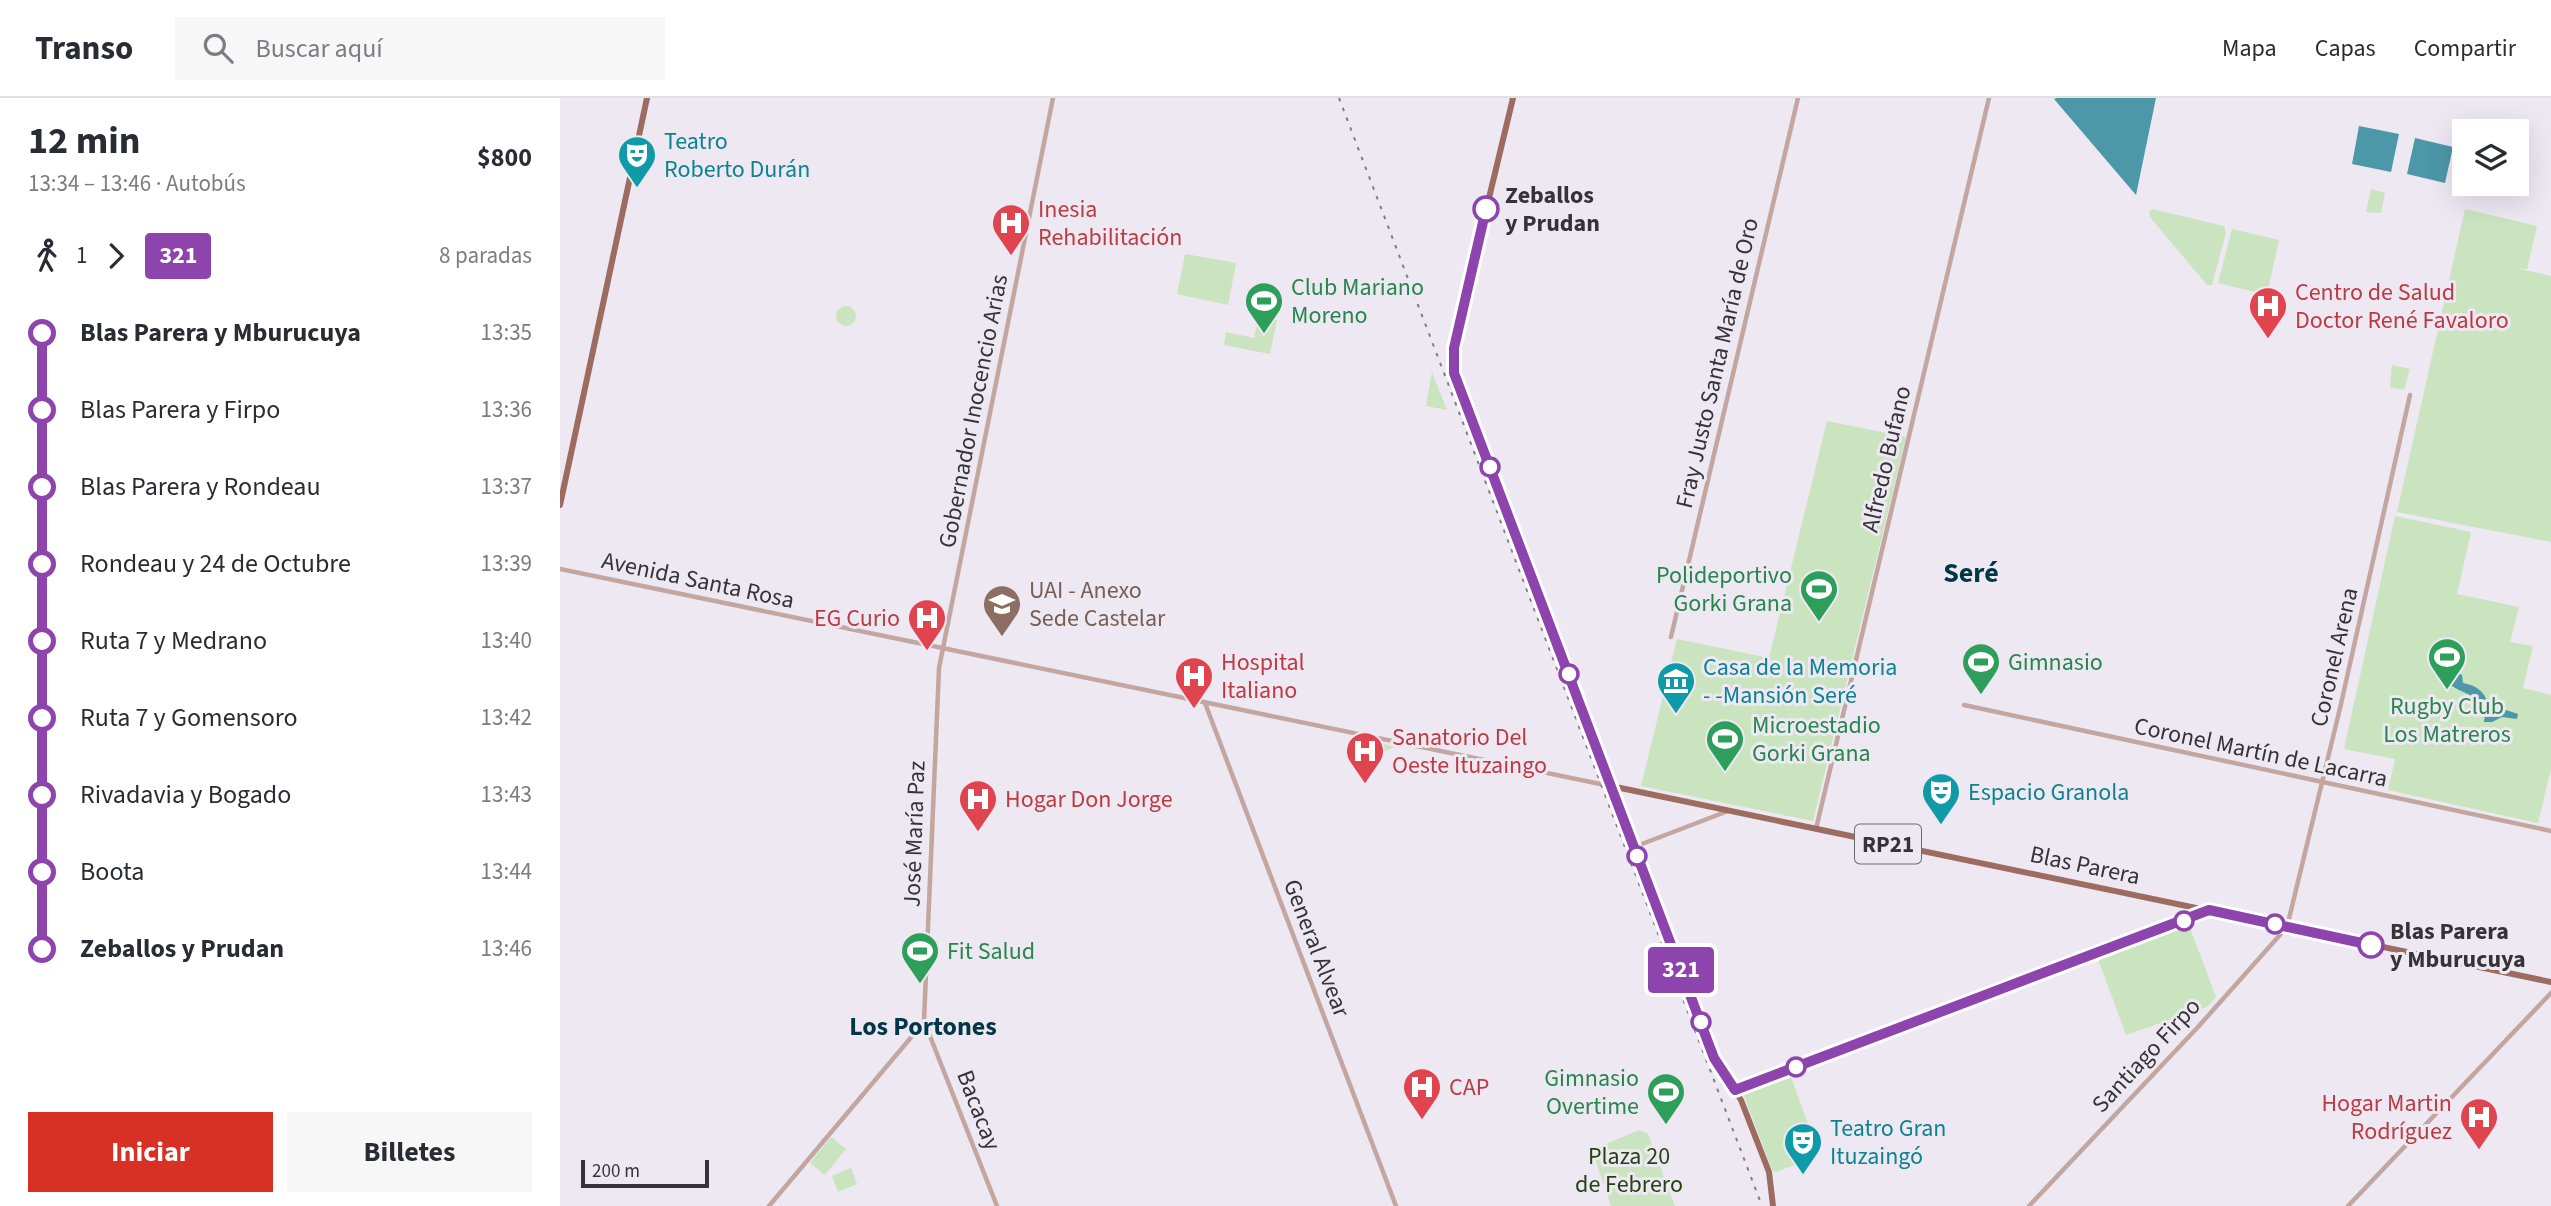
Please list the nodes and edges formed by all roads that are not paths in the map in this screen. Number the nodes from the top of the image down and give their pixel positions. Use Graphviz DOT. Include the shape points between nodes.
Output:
graph roads {
  1 [pos="647,98"];
  2 [pos="1053,98"];
  3 [pos="1513,98"];
  4 [pos="1798,98"];
  5 [pos="1989,98"];
  6 [pos="2410,395"];
  7 [pos="560,505"];
  8 [pos="560,569"];
  9 [pos="1671,637"];
  10 [pos="943,648"];
  11 [pos="1205,703"];
  12 [pos="1964,705"];
  13 [pos="2322,783"];
  14 [pos="1611,786"];
  15 [pos="1730,811"];
  16 [pos="1816,829"];
  17 [pos="2551,831"];
  18 [pos="1634,847"];
  19 [pos="2287,927"];
  20 [pos="2551,982"];
  21 [pos="2551,993"];
  22 [pos="924,1021"];
  23 [pos="919,1028"];
  24 [pos="927,1028"];
  25 [pos="769,1206"];
  26 [pos="997,1206"];
  27 [pos="1396,1206"];
  28 [pos="1773,1206"];
  29 [pos="2029,1206"];
  30 [pos="2348,1206"];
  1 -- 7 [label="main road"];
  2 -- 10 [label="street, Gobernador Inocencio Arias"];
  3 -- 14 [label="main road" via="1452,365"];
  4 -- 9 [label="street, Fray Justo Santa María de Oro"];
  5 -- 16 [label="street, Alfredo Bufano"];
  6 -- 13 [label="street, Coronel Arena"];
  8 -- 10 [label="street, Avenida Santa Rosa"];
  10 -- 11 [label="street, Avenida Santa Rosa"];
  10 -- 22 [label="street, José María Paz" via="934,741"];
  11 -- 14 [label="street, Avenida Santa Rosa"];
  11 -- 27 [label="street, General Alvear"];
  12 -- 13 [label="street, Coronel Martín de Lacarra"];
  13 -- 17 [label="street, Coronel Martín de Lacarra"];
  13 -- 19 [label="street, Coronel Arena"];
  14 -- 15 [label="main road, Blas Parera / RP21"];
  14 -- 18 [label="main road"];
  15 -- 16 [label="main road, Blas Parera / RP21"];
  15 -- 18 [label="street"];
  16 -- 19 [label="main road, Blas Parera / RP21"];
  18 -- 28 [label="main road" via="1714,1058 1746,1112 1769,1172"];
  19 -- 20 [label="main road, Blas Parera / RP21"];
  19 -- 29 [label="street, Santiago Firpo"];
  21 -- 30 [label="street"];
  22 -- 23 [label="street"];
  22 -- 24 [label="street, Bacacay"];
  23 -- 24 [label="street"];
  23 -- 25 [label="street"];
  24 -- 26 [label="street, Bacacay"];
}
